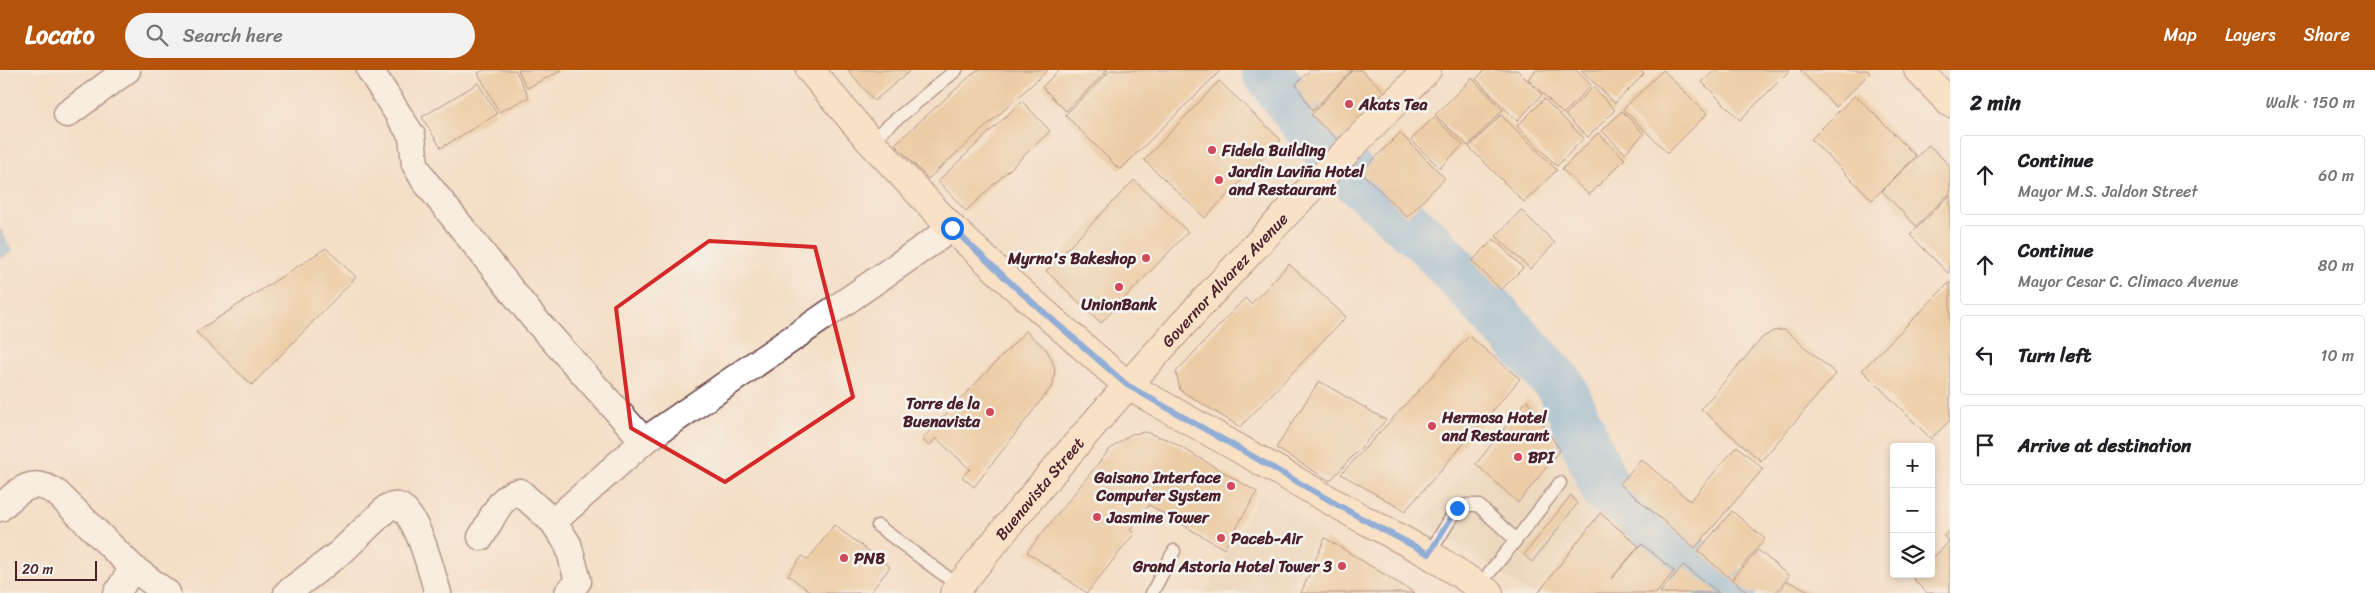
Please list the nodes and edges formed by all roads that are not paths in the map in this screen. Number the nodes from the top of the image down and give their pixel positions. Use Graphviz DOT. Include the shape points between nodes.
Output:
graph roads {
  1 [pos="127,70"];
  2 [pos="370,70"];
  3 [pos="810,70"];
  4 [pos="956,70"];
  5 [pos="1428,70"];
  6 [pos="1918,70"];
  7 [pos="1950,103"];
  8 [pos="67,114"];
  9 [pos="870,142"];
  10 [pos="952,228"];
  11 [pos="1127,385"];
  12 [pos="644,441"];
  13 [pos="1560,482"];
  14 [pos="0,508"];
  15 [pos="553,522"];
  16 [pos="878,526"];
  17 [pos="481,537"];
  18 [pos="1516,540"];
  19 [pos="1174,551"];
  20 [pos="1429,554"];
  21 [pos="133,568"];
  22 [pos="1489,583"];
  23 [pos="957,590"];
  24 [pos="117,593"];
  25 [pos="167,593"];
  26 [pos="287,593"];
  27 [pos="438,593"];
  28 [pos="568,593"];
  29 [pos="1152,593"];
  1 -- 8 [label="street"];
  2 -- 12 [label="street" via="412,136 415,164 424,180 538,324"];
  3 -- 9 [label="main road"];
  4 -- 9 [label="lane"];
  5 -- 11 [label="main road, Governor Alvarez Avenue" via="1344,152"];
  6 -- 7 [label="main road"];
  9 -- 10 [label="main road"];
  10 -- 11 [label="main road"];
  10 -- 12 [label="street"];
  11 -- 20 [label="main road"];
  11 -- 23 [label="main road, Buenavista Street"];
  12 -- 15 [label="street"];
  13 -- 18 [label="lane"];
  14 -- 21 [label="street" via="28,486 47,486"];
  15 -- 17 [label="street" via="520,492 511,493"];
  15 -- 28 [label="street" via="568,544 578,581"];
  16 -- 23 [label="lane"];
  18 -- 20 [label="lane" via="1478,505 1466,505 1457,508"];
  18 -- 22 [label="lane"];
  19 -- 29 [label="lane"];
  20 -- 22 [label="main road"];
  21 -- 24 [label="street"];
  21 -- 25 [label="street"];
  26 -- 27 [label="street" via="341,552 388,507 396,505 403,508 419,534"];
}
